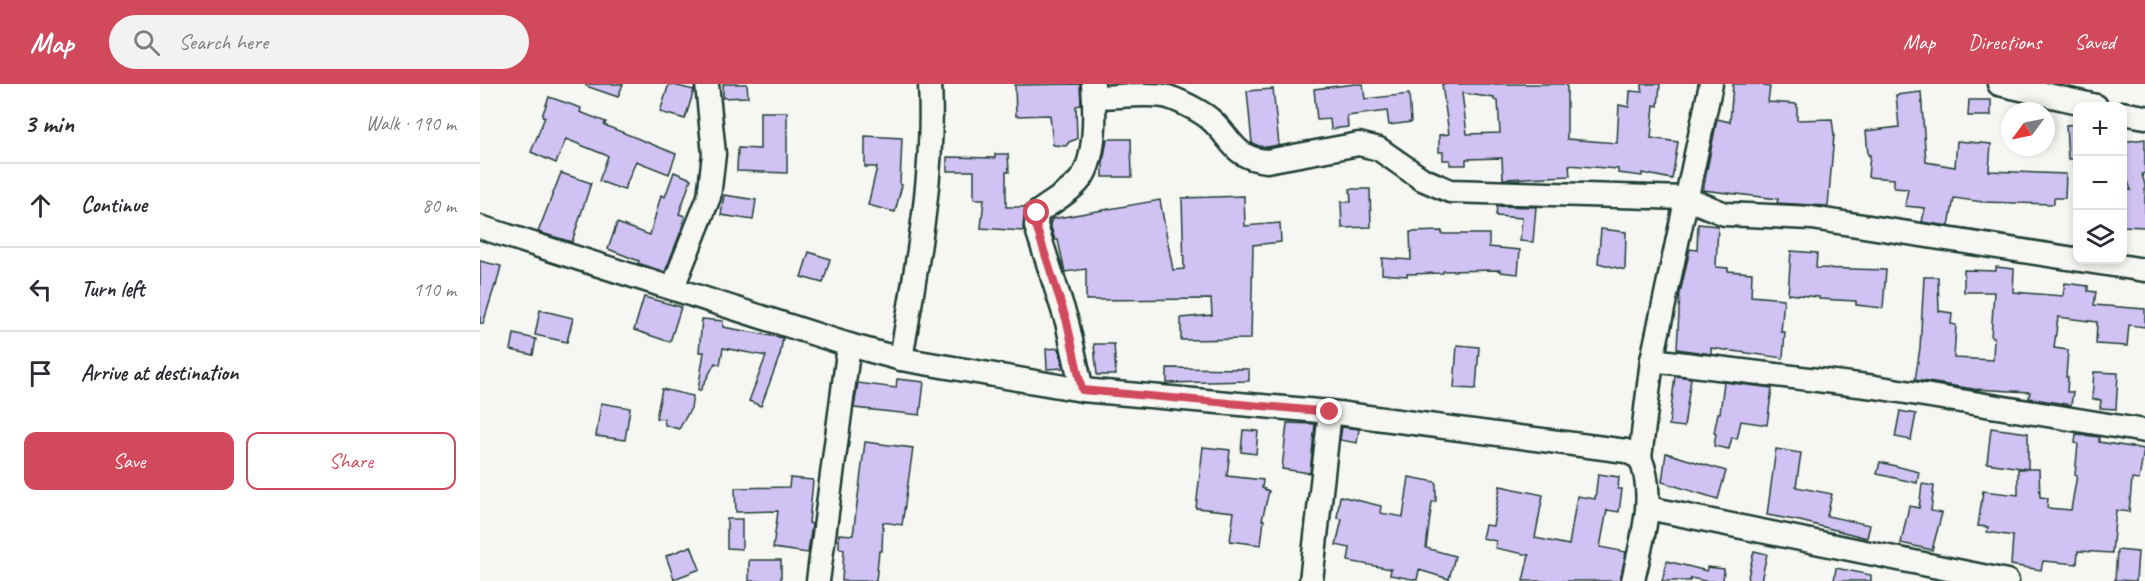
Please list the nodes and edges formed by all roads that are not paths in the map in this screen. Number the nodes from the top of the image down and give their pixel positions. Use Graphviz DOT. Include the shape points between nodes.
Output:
graph roads {
  1 [pos="707,84"];
  2 [pos="930,84"];
  3 [pos="1711,84"];
  4 [pos="1999,84"];
  5 [pos="1094,90"];
  6 [pos="2078,102"];
  7 [pos="2127,114"];
  8 [pos="2145,117"];
  9 [pos="1686,198"];
  10 [pos="480,227"];
  11 [pos="2145,270"];
  12 [pos="673,287"];
  13 [pos="849,345"];
  14 [pos="901,359"];
  15 [pos="1652,360"];
  16 [pos="1082,390"];
  17 [pos="1330,412"];
  18 [pos="2145,431"];
  19 [pos="1640,458"];
  20 [pos="1648,508"];
  21 [pos="818,581"];
  22 [pos="1311,581"];
  23 [pos="1633,581"];
  24 [pos="2007,581"];
  1 -- 12 [label="street" via="714,154 709,196"];
  2 -- 14 [label="street" via="932,113 924,219"];
  3 -- 9 [label="street"];
  4 -- 6 [label="street"];
  5 -- 9 [label="street" via="1165,96 1210,118 1229,142 1255,160 1359,144 1379,149 1422,179 1450,191"];
  5 -- 16 [label="street" via="1093,143 1087,169 1079,182 1037,213 1036,226 1067,322"];
  7 -- 8 [label="street"];
  9 -- 11 [label="street" via="1725,214 1812,218"];
  9 -- 15 [label="street"];
  10 -- 12 [label="street"];
  12 -- 13 [label="street"];
  13 -- 14 [label="street"];
  13 -- 21 [label="street"];
  14 -- 16 [label="street"];
  15 -- 18 [label="street" via="1875,387"];
  15 -- 19 [label="street"];
  16 -- 17 [label="street"];
  17 -- 19 [label="street" via="1626,451"];
  17 -- 22 [label="street"];
  19 -- 20 [label="street" via="1647,472"];
  20 -- 23 [label="street"];
  20 -- 24 [label="street"];
}
